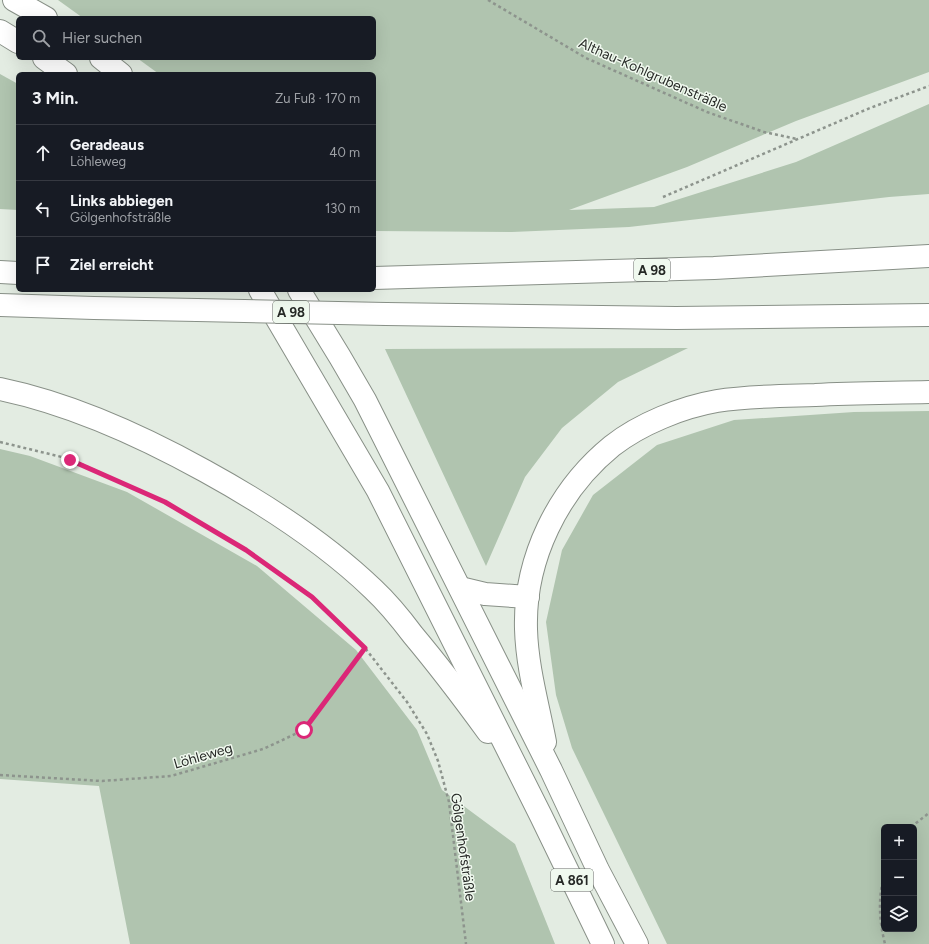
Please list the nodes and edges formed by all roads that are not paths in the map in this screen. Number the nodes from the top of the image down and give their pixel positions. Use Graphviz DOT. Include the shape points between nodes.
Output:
graph roads {
  1 [pos="14,0"];
  2 [pos="42,16"];
  3 [pos="0,31"];
  4 [pos="16,41"];
  5 [pos="47,60"];
  6 [pos="104,60"];
  7 [pos="63,72"];
  8 [pos="118,72"];
  9 [pos="929,256"];
  10 [pos="0,272"];
  11 [pos="16,273"];
  12 [pos="376,278"];
  13 [pos="261,292"];
  14 [pos="300,292"];
  15 [pos="0,304"];
  16 [pos="929,315"];
  17 [pos="0,389"];
  18 [pos="929,392"];
  19 [pos="460,588"];
  20 [pos="528,596"];
  21 [pos="551,770"];
  22 [pos="541,816"];
  23 [pos="603,944"];
  24 [pos="637,944"];
  1 -- 2 [label="main road"];
  3 -- 4 [label="main road"];
  5 -- 7 [label="main road"];
  6 -- 8 [label="main road"];
  9 -- 12 [label="main road, A 98" via="714,268"];
  10 -- 11 [label="main road"];
  13 -- 22 [label="main road" via="378,491"];
  14 -- 19 [label="main road" via="365,400"];
  15 -- 16 [label="main road, A 98, bridge" via="94,308 676,318"];
  17 -- 22 [label="main road" via="26,394 81,412 174,454 262,504 340,560 374,590 427,651 500,749"];
  18 -- 20 [label="main road" via="754,397 716,402 684,410 644,426 613,446 586,470 562,502 543,538 533,568"];
  19 -- 20 [label="main road" via="485,594"];
  19 -- 21 [label="main road"];
  20 -- 21 [label="main road" via="528,652"];
  21 -- 24 [label="main road, A 861" via="598,870"];
  22 -- 23 [label="main road, A 861"];
}
